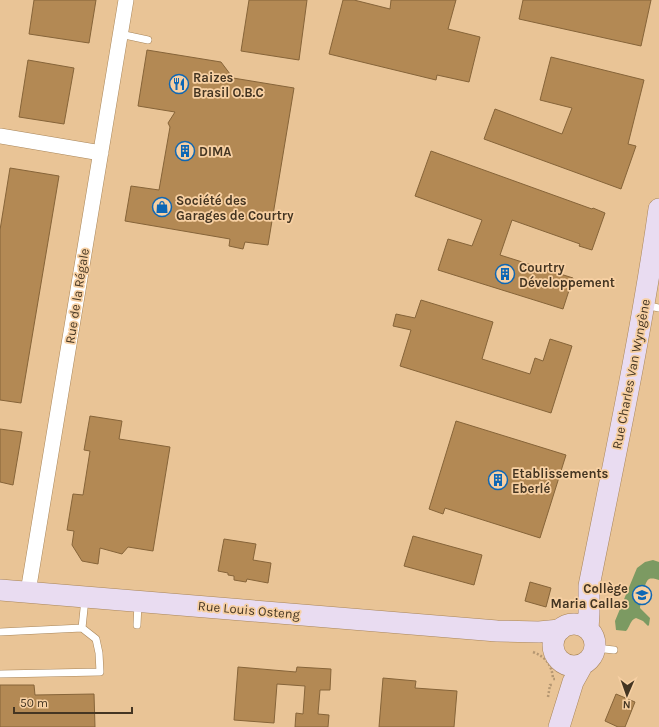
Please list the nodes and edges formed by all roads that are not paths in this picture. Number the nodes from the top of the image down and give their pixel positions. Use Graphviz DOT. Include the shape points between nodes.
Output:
graph roads {
  1 [pos="126,0"];
  2 [pos="120,34"];
  3 [pos="148,40"];
  4 [pos="0,136"];
  5 [pos="101,153"];
  6 [pos="658,222"];
  7 [pos="652,306"];
  8 [pos="0,590"];
  9 [pos="28,592"];
  10 [pos="85,596"];
  11 [pos="138,601"];
  12 [pos="137,625"];
  13 [pos="82,628"];
  14 [pos="0,632"];
  15 [pos="497,632"];
  16 [pos="585,641"];
  17 [pos="557,664"];
  18 [pos="0,674"];
  19 [pos="560,725"];
  1 -- 2 [label="street, Rue de la Régale"];
  2 -- 3 [label="lane"];
  2 -- 5 [label="street, Rue de la Régale"];
  4 -- 5 [label="street"];
  5 -- 9 [label="street, Rue de la Régale"];
  6 -- 7 [label="street, Rue Charles Van Wyngène"];
  7 -- 16 [label="street, Rue Charles Van Wyngène" via="632,374 588,586 575,610"];
  8 -- 9 [label="street, Rue Louis Osteng"];
  9 -- 10 [label="street, Rue Louis Osteng"];
  10 -- 11 [label="street, Rue Louis Osteng"];
  10 -- 13 [label="lane"];
  11 -- 12 [label="lane"];
  11 -- 15 [label="street, Rue Louis Osteng"];
  13 -- 14 [label="lane"];
  13 -- 18 [label="lane" via="96,639 100,672"];
  15 -- 16 [label="street, Rue Louis Osteng" via="539,632"];
  15 -- 17 [label="street, Rue Louis Osteng" via="536,644"];
  16 -- 17 [label="street, Rue Louis Osteng" via="571,666"];
  16 -- 17 [label="street, Rue Charles Van Wyngène" via="554,641"];
  16 -- 19 [label="street, Rue Charles Van Wyngène"];
  17 -- 19 [label="street, Rue Charles Van Wyngène"];
}
